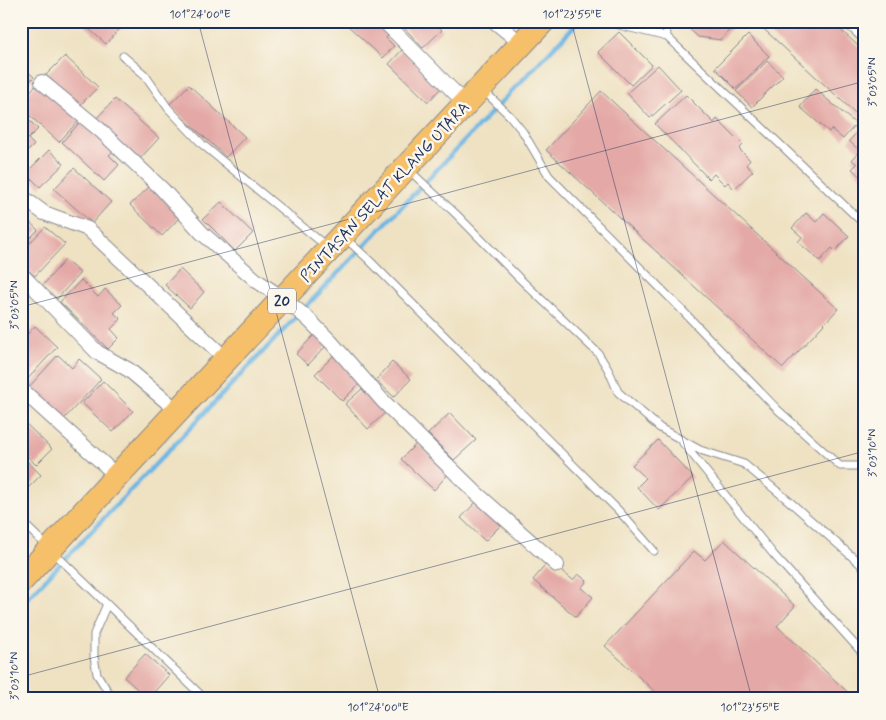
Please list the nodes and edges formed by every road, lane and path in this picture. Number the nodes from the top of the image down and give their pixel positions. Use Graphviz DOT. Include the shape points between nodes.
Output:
graph roads {
  1 [pos="384,21"];
  2 [pos="494,21"];
  3 [pos="543,21"];
  4 [pos="603,21"];
  5 [pos="666,21"];
  6 [pos="849,21"];
  7 [pos="865,36"];
  8 [pos="667,37"];
  9 [pos="522,44"];
  10 [pos="123,56"];
  11 [pos="42,82"];
  12 [pos="481,98"];
  13 [pos="413,174"];
  14 [pos="21,196"];
  15 [pos="865,225"];
  16 [pos="342,244"];
  17 [pos="21,274"];
  18 [pos="296,309"];
  19 [pos="220,353"];
  20 [pos="21,389"];
  21 [pos="170,404"];
  22 [pos="679,439"];
  23 [pos="865,463"];
  24 [pos="117,476"];
  25 [pos="21,521"];
  26 [pos="654,551"];
  27 [pos="54,553"];
  28 [pos="557,565"];
  29 [pos="865,568"];
  30 [pos="21,581"];
  31 [pos="107,604"];
  32 [pos="865,656"];
  33 [pos="116,699"];
  34 [pos="205,699"];
  1 -- 12 [label="street"];
  2 -- 9 [label="street"];
  3 -- 9 [label="highway, PINTASAN SELAT KLANG UTARA / 20"];
  4 -- 8 [label="lane"];
  5 -- 8 [label="lane"];
  6 -- 7 [label="street"];
  8 -- 15 [label="lane"];
  9 -- 12 [label="highway, PINTASAN SELAT KLANG UTARA / 20"];
  10 -- 16 [label="lane" via="145,75 168,108 204,145"];
  11 -- 18 [label="street" via="100,130 162,189 202,233 257,281"];
  12 -- 13 [label="highway, PINTASAN SELAT KLANG UTARA / 20"];
  12 -- 23 [label="lane" via="510,116 549,176 778,409 840,466"];
  13 -- 16 [label="highway, PINTASAN SELAT KLANG UTARA / 20"];
  13 -- 22 [label="lane" via="598,353 618,392 660,428"];
  14 -- 19 [label="street" via="44,213 88,229"];
  16 -- 18 [label="highway, PINTASAN SELAT KLANG UTARA / 20"];
  16 -- 26 [label="lane" via="368,259 619,511"];
  17 -- 21 [label="street" via="97,352 129,370"];
  18 -- 19 [label="highway, PINTASAN SELAT KLANG UTARA / 20"];
  18 -- 28 [label="street" via="474,492"];
  19 -- 21 [label="highway, PINTASAN SELAT KLANG UTARA / 20"];
  20 -- 24 [label="street"];
  21 -- 24 [label="highway, PINTASAN SELAT KLANG UTARA / 20"];
  22 -- 29 [label="lane" via="700,450 744,464"];
  22 -- 32 [label="lane" via="774,555"];
  24 -- 27 [label="highway, PINTASAN SELAT KLANG UTARA / 20"];
  25 -- 27 [label="lane"];
  27 -- 30 [label="highway, PINTASAN SELAT KLANG UTARA / 20"];
  27 -- 31 [label="lane"];
  31 -- 33 [label="lane" via="94,634 94,656 97,674"];
  31 -- 34 [label="lane"];
}
